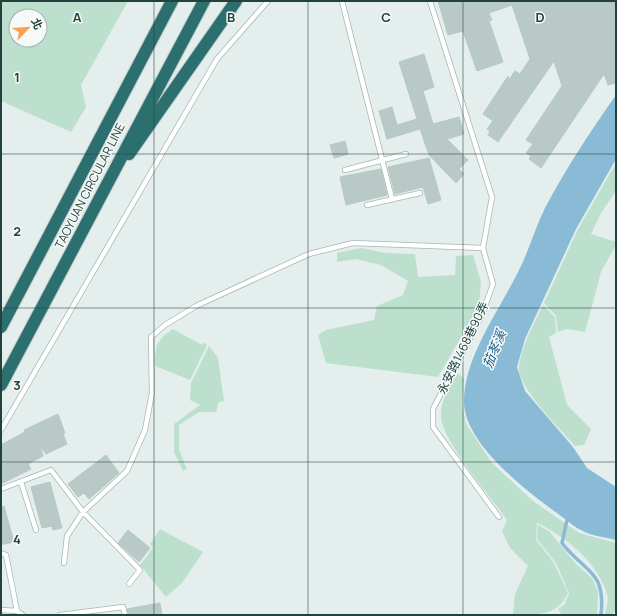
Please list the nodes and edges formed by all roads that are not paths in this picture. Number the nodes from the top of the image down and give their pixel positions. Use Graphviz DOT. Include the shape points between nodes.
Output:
graph roads {
  1 [pos="172,1"];
  2 [pos="204,1"];
  3 [pos="236,1"];
  4 [pos="268,1"];
  5 [pos="342,1"];
  6 [pos="430,1"];
  7 [pos="137,135"];
  8 [pos="406,154"];
  9 [pos="382,159"];
  10 [pos="345,170"];
  11 [pos="420,193"];
  12 [pos="392,199"];
  13 [pos="367,205"];
  14 [pos="483,248"];
  15 [pos="1,327"];
  16 [pos="1,385"];
  17 [pos="1,430"];
  18 [pos="21,482"];
  19 [pos="1,489"];
  20 [pos="83,512"];
  21 [pos="499,517"];
  22 [pos="36,530"];
  23 [pos="1,553"];
  24 [pos="64,563"];
  25 [pos="129,584"];
  26 [pos="1,610"];
  27 [pos="17,611"];
  28 [pos="23,615"];
  29 [pos="60,615"];
  30 [pos="125,615"];
  1 -- 15 [label="highway, TAOYUAN CIRCULAR LINE"];
  2 -- 7 [label="highway, TAOYUAN CIRCULAR LINE"];
  3 -- 7 [label="highway"];
  4 -- 17 [label="lane" via="217,59"];
  5 -- 9 [label="lane"];
  6 -- 14 [label="lane, 永安路1468巷90弄" via="492,197"];
  7 -- 16 [label="highway, TAOYUAN CIRCULAR LINE" via="102,193"];
  8 -- 9 [label="lane"];
  9 -- 10 [label="lane"];
  9 -- 12 [label="lane"];
  11 -- 12 [label="lane"];
  12 -- 13 [label="lane"];
  14 -- 20 [label="lane" via="353,243 309,254 196,306 164,325 151,337 152,393 145,430 127,472"];
  14 -- 21 [label="lane, 永安路1468巷90弄" via="493,284 481,317 433,409 433,427"];
  18 -- 19 [label="lane"];
  18 -- 20 [label="lane" via="51,470"];
  18 -- 22 [label="lane"];
  20 -- 24 [label="lane" via="67,536"];
  20 -- 25 [label="lane" via="140,570"];
  23 -- 27 [label="lane" via="6,555"];
  26 -- 27 [label="lane"];
  27 -- 28 [label="lane"];
  29 -- 30 [label="lane" via="123,607"];
}
